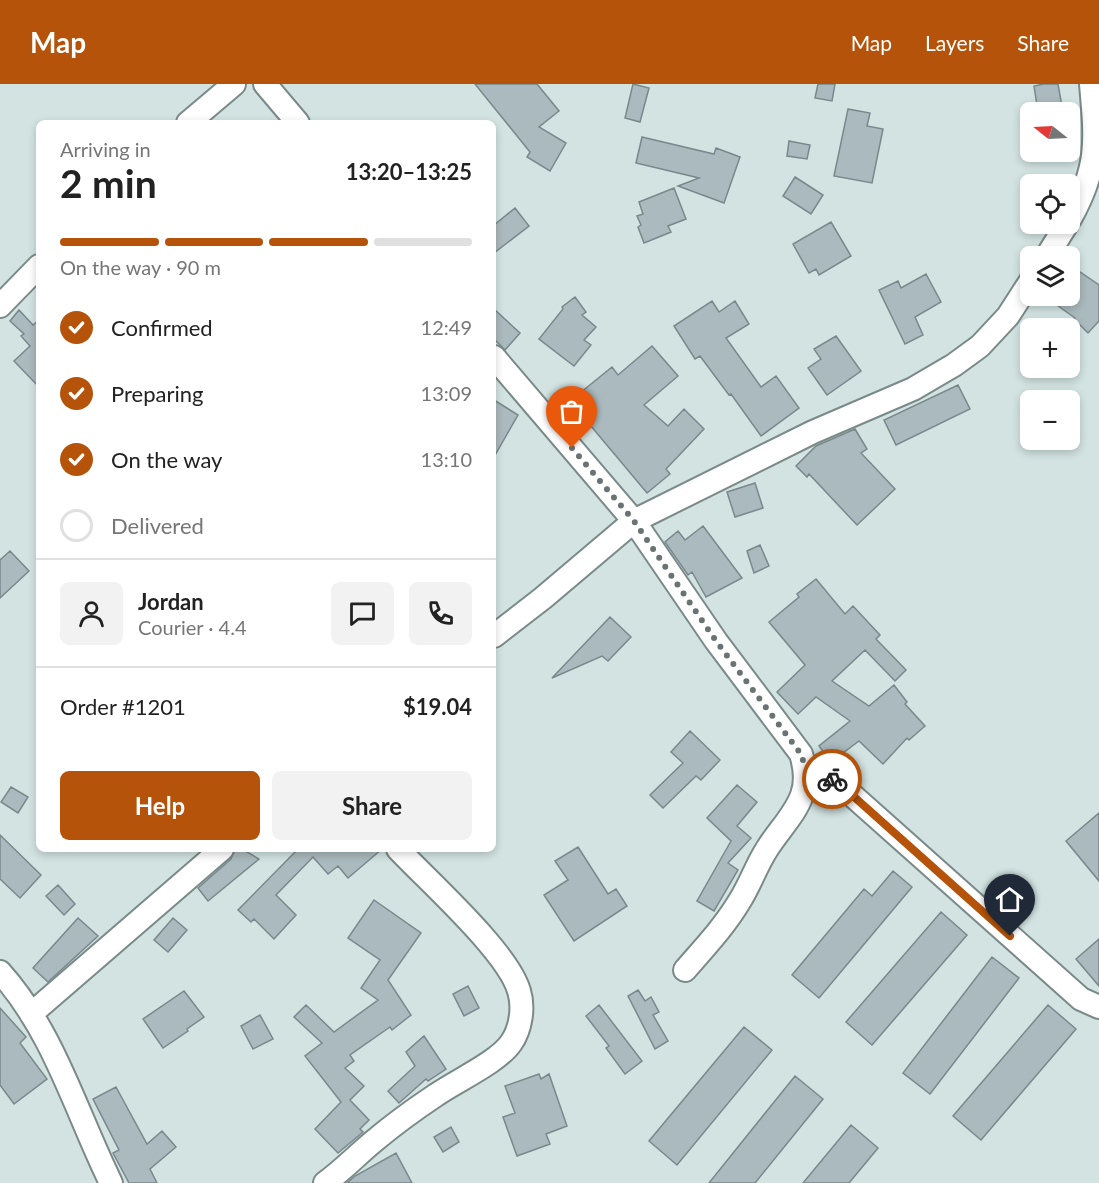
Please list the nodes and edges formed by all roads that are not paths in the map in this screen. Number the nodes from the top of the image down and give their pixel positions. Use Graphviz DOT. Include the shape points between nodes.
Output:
graph roads {
  1 [pos="234,84"];
  2 [pos="265,84"];
  3 [pos="1091,84"];
  4 [pos="192,120"];
  5 [pos="295,120"];
  6 [pos="1080,197"];
  7 [pos="36,269"];
  8 [pos="1020,297"];
  9 [pos="1,304"];
  10 [pos="496,359"];
  11 [pos="634,521"];
  12 [pos="496,634"];
  13 [pos="805,767"];
  14 [pos="219,852"];
  15 [pos="401,852"];
  16 [pos="685,970"];
  17 [pos="0,972"];
  18 [pos="1099,1007"];
  19 [pos="31,1014"];
  20 [pos="111,1183"];
  21 [pos="325,1183"];
  1 -- 4 [label="street"];
  2 -- 5 [label="street"];
  3 -- 6 [label="street" via="1096,150"];
  7 -- 9 [label="street"];
  8 -- 11 [label="street" via="980,346 954,365"];
  10 -- 11 [label="street"];
  11 -- 12 [label="street"];
  11 -- 13 [label="street" via="801,754"];
  13 -- 16 [label="street" via="802,795 793,812 765,852 726,923"];
  13 -- 18 [label="street" via="824,773 843,787 1081,999"];
  14 -- 19 [label="street"];
  15 -- 21 [label="street" via="487,942 513,975 519,991 519,1026 511,1044 498,1056 434,1095"];
  17 -- 19 [label="street"];
  19 -- 20 [label="street" via="56,1056"];
}
